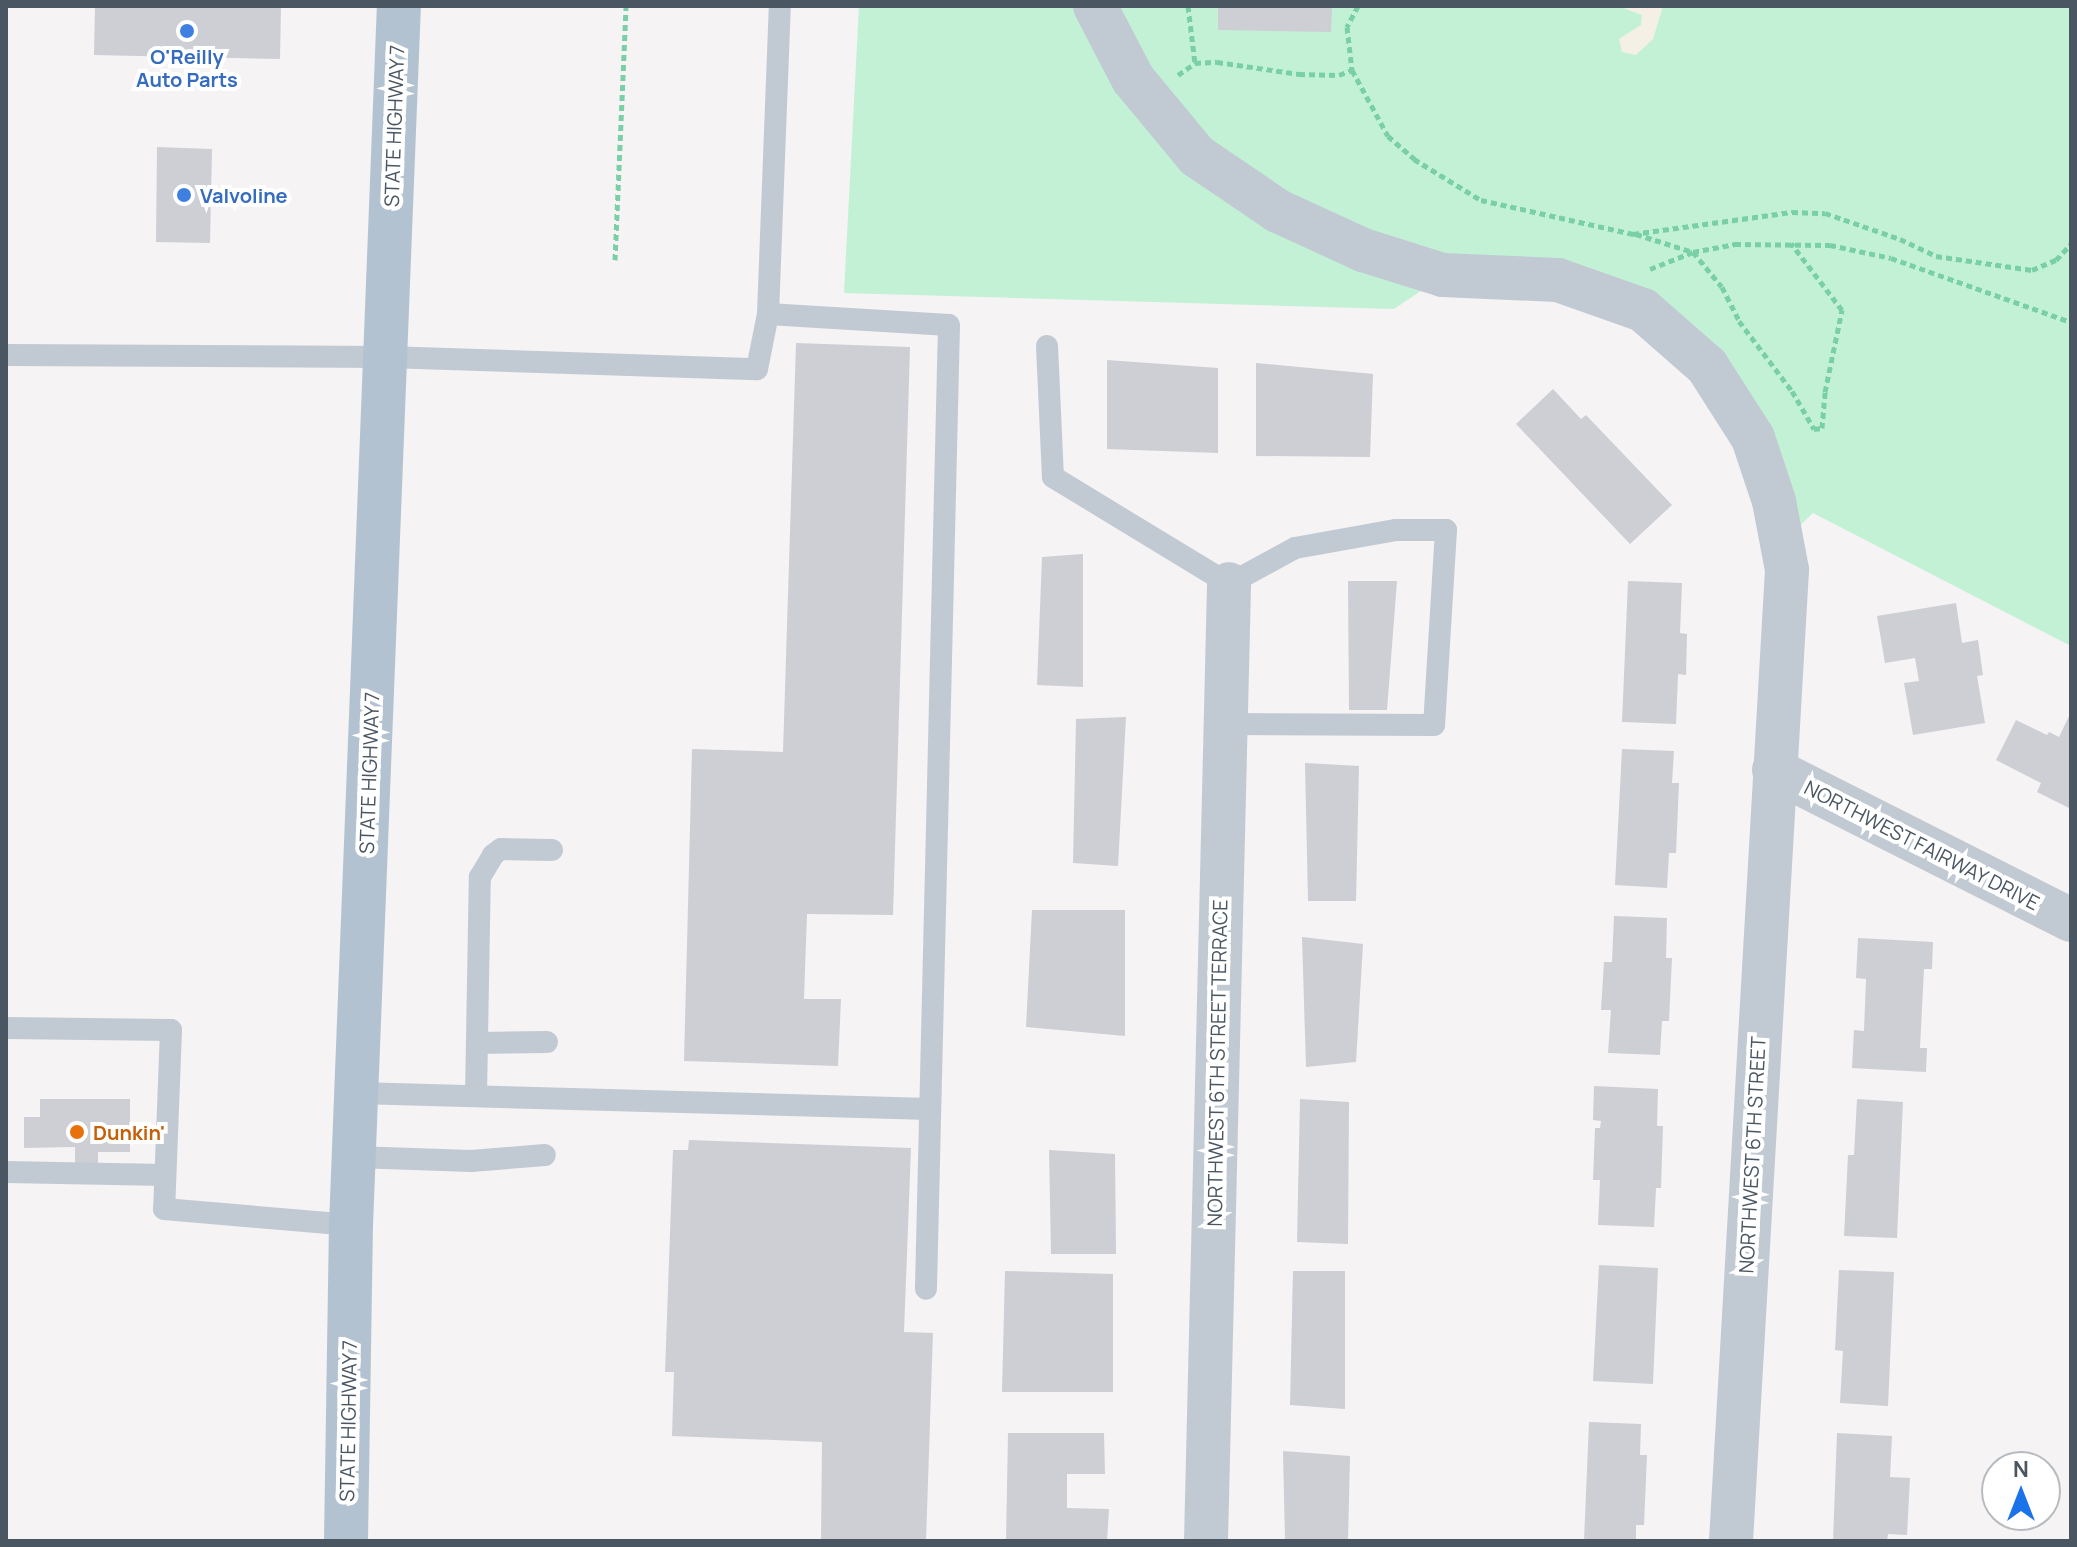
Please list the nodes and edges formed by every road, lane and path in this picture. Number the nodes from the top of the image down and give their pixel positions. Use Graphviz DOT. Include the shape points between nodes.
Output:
graph roads {
  1 [pos="399,6"];
  2 [pos="626,6"];
  3 [pos="780,6"];
  4 [pos="1095,6"];
  5 [pos="1188,6"];
  6 [pos="1358,6"];
  7 [pos="1195,63"];
  8 [pos="1352,70"];
  9 [pos="1149,98"];
  10 [pos="1633,234"];
  11 [pos="1791,243"];
  12 [pos="2071,244"];
  13 [pos="1693,252"];
  14 [pos="615,260"];
  15 [pos="1611,298"];
  16 [pos="768,314"];
  17 [pos="2071,322"];
  18 [pos="1047,346"];
  19 [pos="6,355"];
  20 [pos="386,357"];
  21 [pos="1229,584"];
  22 [pos="1226,724"];
  23 [pos="1774,770"];
  24 [pos="552,850"];
  25 [pos="2071,920"];
  26 [pos="38,1027"];
  27 [pos="6,1028"];
  28 [pos="547,1042"];
  29 [pos="6,1043"];
  30 [pos="477,1043"];
  31 [pos="357,1093"];
  32 [pos="476,1096"];
  33 [pos="930,1109"];
  34 [pos="545,1155"];
  35 [pos="355,1157"];
  36 [pos="6,1172"];
  37 [pos="165,1175"];
  38 [pos="351,1225"];
  39 [pos="926,1289"];
  40 [pos="346,1541"];
  41 [pos="1206,1541"];
  42 [pos="1731,1541"];
  1 -- 20 [label="main road, STATE HIGHWAY 7"];
  2 -- 14 [label="path"];
  3 -- 16 [label="lane"];
  4 -- 9 [label="street, NORTHWEST 6TH STREET" via="1133,79"];
  5 -- 7 [label="path"];
  6 -- 8 [label="path" via="1347,27"];
  7 -- 8 [label="path" via="1299,74 1339,75"];
  7 -- 9 [label="path"];
  8 -- 10 [label="path" via="1388,136 1462,191 1481,200"];
  9 -- 15 [label="street, NORTHWEST 6TH STREET" via="1197,156 1278,211 1363,250 1443,275 1558,280"];
  10 -- 12 [label="path" via="1807,211 1849,220 1936,256 1989,266 2043,268"];
  10 -- 13 [label="path"];
  11 -- 13 [label="path" via="1735,244"];
  11 -- 13 [label="path" via="1842,310 1822,428 1814,429 1739,321 1722,287"];
  11 -- 17 [label="path" via="1891,258"];
  13 -- 15 [label="path" via="1652,268"];
  15 -- 23 [label="street, NORTHWEST 6TH STREET" via="1643,310 1707,366 1753,438 1774,501 1787,570"];
  16 -- 20 [label="lane" via="757,369"];
  16 -- 33 [label="lane" via="949,325"];
  18 -- 21 [label="lane" via="1053,477"];
  19 -- 20 [label="lane"];
  20 -- 31 [label="main road, STATE HIGHWAY 7"];
  21 -- 22 [label="street, NORTHWEST 6TH STREET TERRACE"];
  21 -- 22 [label="lane" via="1295,548 1396,530 1446,530 1434,725"];
  22 -- 41 [label="street, NORTHWEST 6TH STREET TERRACE"];
  23 -- 25 [label="street, NORTHWEST FAIRWAY DRIVE"];
  23 -- 42 [label="street, NORTHWEST 6TH STREET"];
  24 -- 30 [label="lane" via="501,849 480,877"];
  26 -- 27 [label="lane"];
  26 -- 29 [label="lane"];
  26 -- 37 [label="lane" via="171,1030"];
  28 -- 30 [label="lane"];
  30 -- 32 [label="lane"];
  31 -- 32 [label="lane"];
  31 -- 35 [label="main road, STATE HIGHWAY 7"];
  32 -- 33 [label="lane"];
  33 -- 39 [label="lane"];
  34 -- 35 [label="lane" via="471,1161"];
  35 -- 38 [label="main road, STATE HIGHWAY 7"];
  36 -- 37 [label="lane"];
  37 -- 38 [label="lane" via="164,1209"];
  38 -- 40 [label="main road, STATE HIGHWAY 7"];
}
